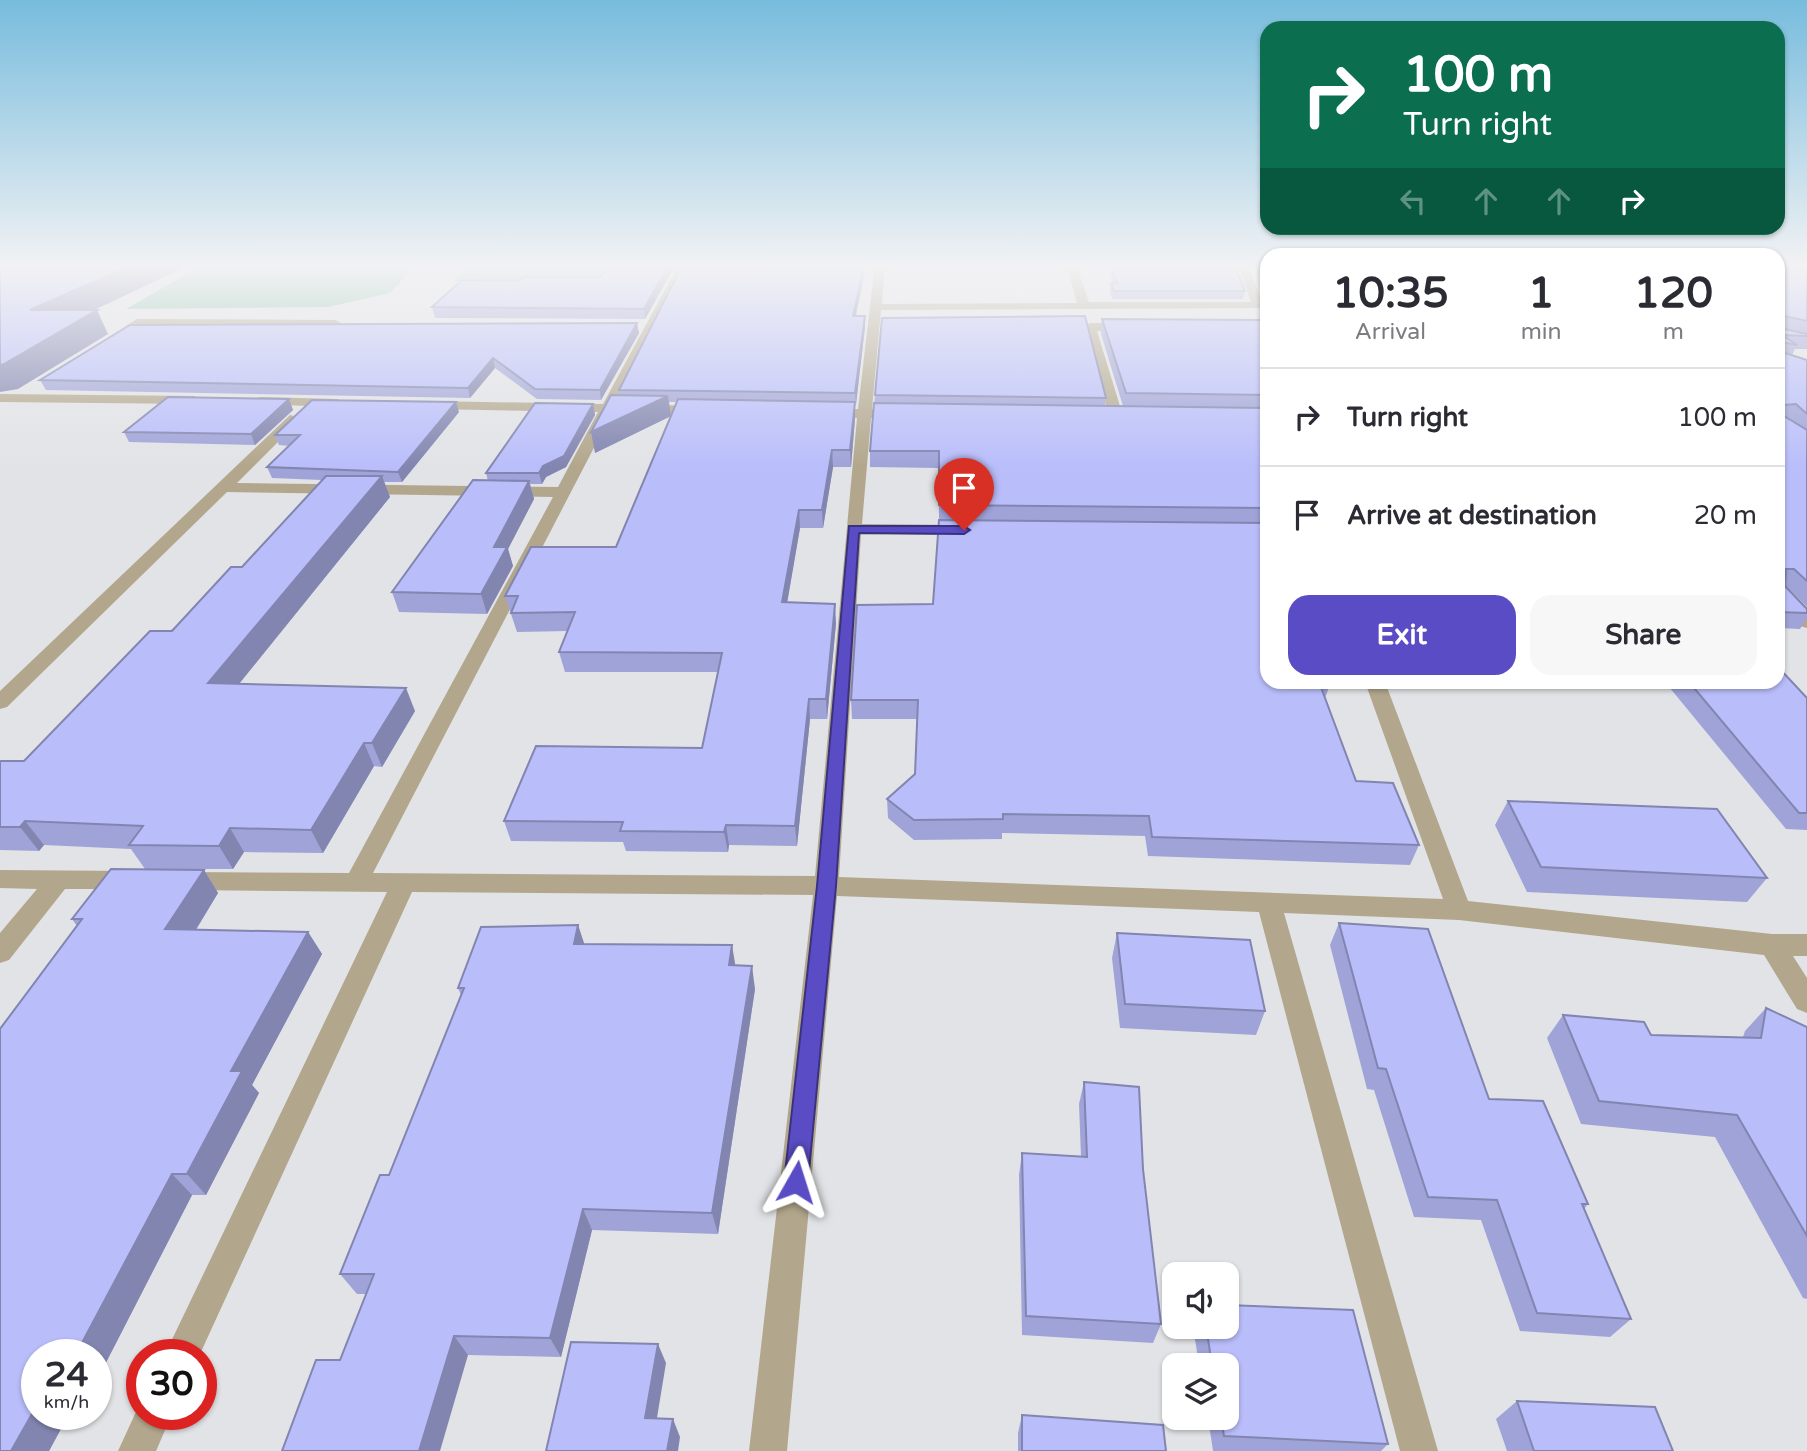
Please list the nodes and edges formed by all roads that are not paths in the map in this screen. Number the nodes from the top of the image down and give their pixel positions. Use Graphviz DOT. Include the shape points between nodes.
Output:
graph roads {
  1 [pos="123,332"];
  2 [pos="640,332"];
  3 [pos="872,332"];
  4 [pos="1091,332"];
  5 [pos="102,345"];
  6 [pos="43,383"];
  7 [pos="0,398"];
  8 [pos="20,398"];
  9 [pos="214,401"];
  10 [pos="242,401"];
  11 [pos="312,402"];
  12 [pos="352,403"];
  13 [pos="420,405"];
  14 [pos="608,409"];
  15 [pos="0,410"];
  16 [pos="716,411"];
  17 [pos="810,412"];
  18 [pos="864,413"];
  19 [pos="920,414"];
  20 [pos="1116,416"];
  21 [pos="224,487"];
  22 [pos="564,492"];
  23 [pos="853,529"];
  24 [pos="991,530"];
  25 [pos="1785,598"];
  26 [pos="1807,622"];
  27 [pos="1378,689"];
  28 [pos="0,702"];
  29 [pos="0,878"];
  30 [pos="59,879"];
  31 [pos="356,883"];
  32 [pos="402,884"];
  33 [pos="826,886"];
  34 [pos="1269,904"];
  35 [pos="1459,910"];
  36 [pos="1772,945"];
  37 [pos="1807,945"];
  38 [pos="0,952"];
  39 [pos="1807,1001"];
  40 [pos="189,1339"];
  41 [pos="146,1430"];
  42 [pos="136,1451"];
  43 [pos="768,1451"];
  44 [pos="1419,1451"];
  1 -- 5 [label="street"];
  2 -- 14 [label="street"];
  3 -- 18 [label="street"];
  4 -- 20 [label="street"];
  6 -- 8 [label="street"];
  7 -- 8 [label="street"];
  8 -- 9 [label="street"];
  8 -- 15 [label="street"];
  10 -- 11 [label="street"];
  11 -- 12 [label="street"];
  11 -- 21 [label="street"];
  13 -- 14 [label="street"];
  14 -- 16 [label="street"];
  14 -- 22 [label="street"];
  17 -- 18 [label="street"];
  18 -- 19 [label="street"];
  18 -- 23 [label="street"];
  21 -- 22 [label="street"];
  21 -- 28 [label="street"];
  22 -- 31 [label="street"];
  23 -- 24 [label="street"];
  23 -- 33 [label="street"];
  25 -- 26 [label="street"];
  27 -- 35 [label="street"];
  29 -- 30 [label="street"];
  30 -- 31 [label="street"];
  30 -- 38 [label="street"];
  31 -- 32 [label="street"];
  32 -- 33 [label="street"];
  32 -- 40 [label="street"];
  33 -- 34 [label="street"];
  33 -- 43 [label="street"];
  34 -- 35 [label="street"];
  34 -- 44 [label="street"];
  35 -- 36 [label="street"];
  36 -- 37 [label="street"];
  36 -- 39 [label="street"];
  41 -- 42 [label="street"];
}
